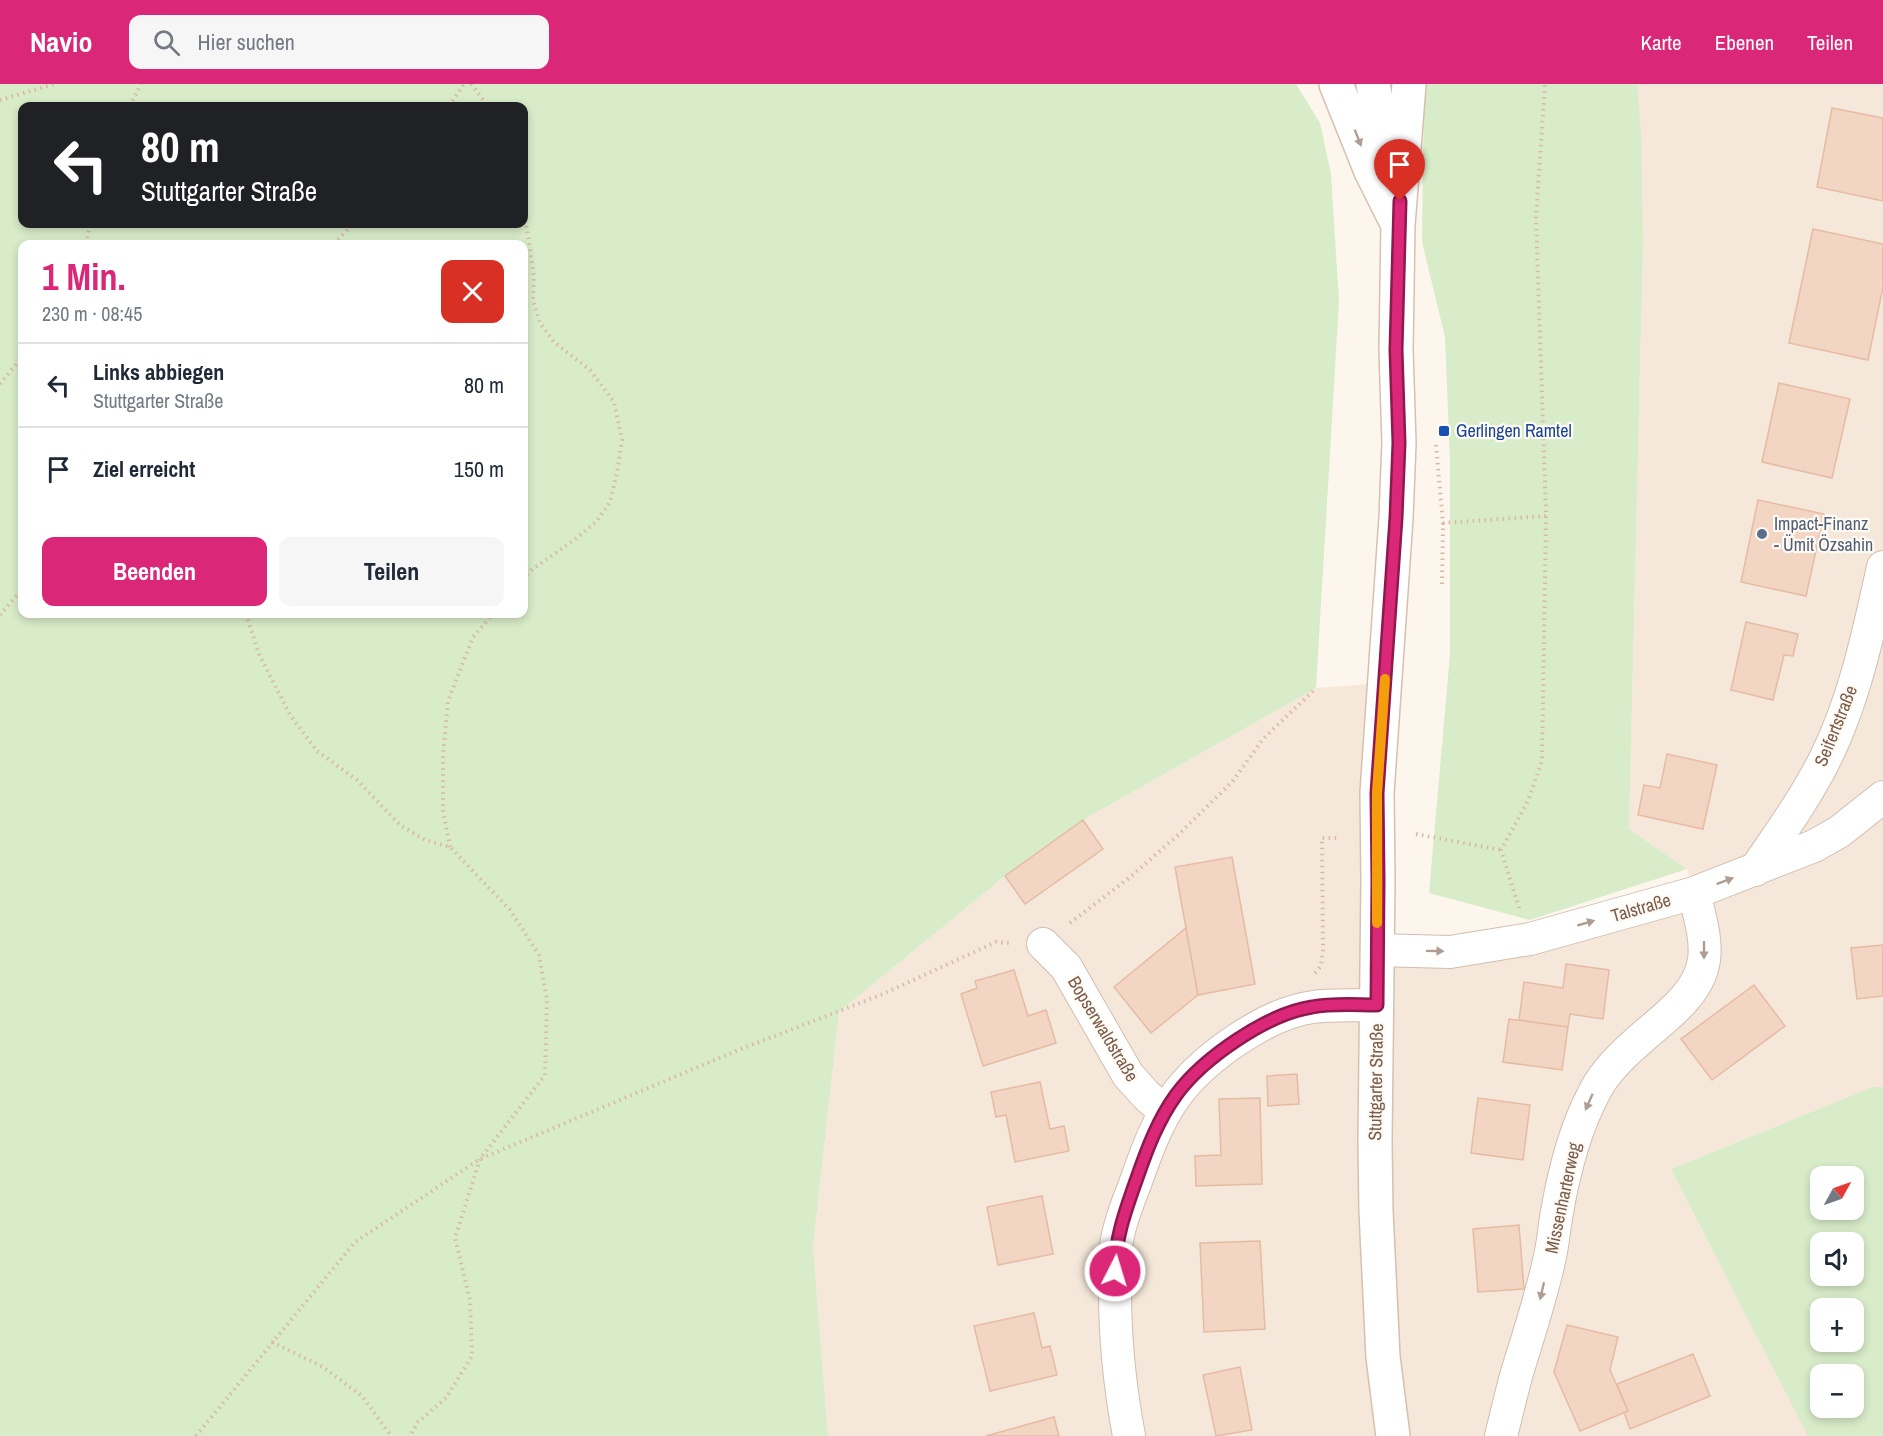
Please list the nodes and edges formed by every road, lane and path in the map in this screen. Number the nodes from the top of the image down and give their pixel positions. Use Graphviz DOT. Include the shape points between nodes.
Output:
graph roads {
  1 [pos="54,84"];
  2 [pos="141,84"];
  3 [pos="464,84"];
  4 [pos="471,84"];
  5 [pos="1336,84"];
  6 [pos="1372,84"];
  7 [pos="1409,84"];
  8 [pos="1545,84"];
  9 [pos="0,100"];
  10 [pos="132,102"];
  11 [pos="452,102"];
  12 [pos="485,102"];
  13 [pos="1398,225"];
  14 [pos="349,228"];
  15 [pos="527,228"];
  16 [pos="337,240"];
  17 [pos="18,362"];
  18 [pos="0,384"];
  19 [pos="1435,438"];
  20 [pos="1546,516"];
  21 [pos="1443,523"];
  22 [pos="1883,567"];
  23 [pos="528,573"];
  24 [pos="1442,584"];
  25 [pos="18,594"];
  26 [pos="0,615"];
  27 [pos="247,618"];
  28 [pos="490,618"];
  29 [pos="1316,688"];
  30 [pos="1883,797"];
  31 [pos="1416,834"];
  32 [pos="1339,838"];
  33 [pos="450,847"];
  34 [pos="1501,850"];
  35 [pos="1755,870"];
  36 [pos="1694,893"];
  37 [pos="1530,939"];
  38 [pos="1042,944"];
  39 [pos="1377,950"];
  40 [pos="1377,1005"];
  41 [pos="1313,1007"];
  42 [pos="1165,1112"];
  43 [pos="480,1159"];
  44 [pos="272,1342"];
  45 [pos="196,1436"];
  46 [pos="391,1436"];
  47 [pos="410,1436"];
  48 [pos="1129,1436"];
  49 [pos="1393,1436"];
  50 [pos="1501,1436"];
  1 -- 9 [label="path"];
  2 -- 10 [label="path"];
  3 -- 11 [label="path"];
  4 -- 12 [label="path"];
  5 -- 13 [label="main road, one-way"];
  6 -- 13 [label="main road, Stuttgarter Straße"];
  7 -- 13 [label="main road, Stuttgarter Straße"];
  8 -- 20 [label="path" via="1536,218"];
  13 -- 39 [label="main road, Stuttgarter Straße" via="1399,443 1377,793"];
  14 -- 16 [label="path"];
  15 -- 23 [label="path" via="533,300 540,322 554,342 590,370 614,402 622,440 610,502 597,521"];
  17 -- 18 [label="path"];
  19 -- 21 [label="path"];
  20 -- 21 [label="path"];
  20 -- 34 [label="path" via="1542,761 1528,801"];
  21 -- 24 [label="path"];
  22 -- 35 [label="street, Seifertstraße" via="1844,715 1826,756"];
  25 -- 26 [label="path"];
  27 -- 33 [label="path" via="259,654 290,715 317,752 357,780 400,825 425,840"];
  28 -- 33 [label="path" via="473,637 448,701 443,810"];
  29 -- 38 [label="path" via="1263,739 1232,782 1178,835"];
  30 -- 35 [label="street, Talstraße" via="1839,832"];
  31 -- 34 [label="path"];
  32 -- 41 [label="path" via="1322,838 1323,950 1321,966 1311,979"];
  33 -- 43 [label="path" via="510,910 539,955 547,1000 545,1076"];
  34 -- 37 [label="path"];
  36 -- 35 [label="street, Talstraße, one-way"];
  37 -- 36 [label="street, Talstraße, one-way"];
  36 -- 50 [label="street, Missenharterweg, one-way" via="1704,933 1704,960 1699,977 1661,1022 1611,1068 1580,1123 1567,1165 1539,1304"];
  39 -- 37 [label="street, Talstraße, one-way" via="1450,951"];
  38 -- 42 [label="street, Bopserwaldstraße" via="1066,967 1128,1075"];
  38 -- 43 [label="path" via="996,942 883,994"];
  39 -- 40 [label="main road, Stuttgarter Straße"];
  40 -- 41 [label="street"];
  40 -- 49 [label="main road, Stuttgarter Straße" via="1378,1284"];
  41 -- 42 [label="street" via="1278,1017 1228,1047 1196,1074"];
  42 -- 48 [label="street" via="1122,1217 1115,1254 1115,1326"];
  43 -- 44 [label="path" via="355,1242"];
  43 -- 47 [label="path" via="455,1238 470,1300 472,1356 446,1398 418,1422"];
  44 -- 45 [label="path"];
  44 -- 46 [label="path" via="323,1367 362,1396"];
}
